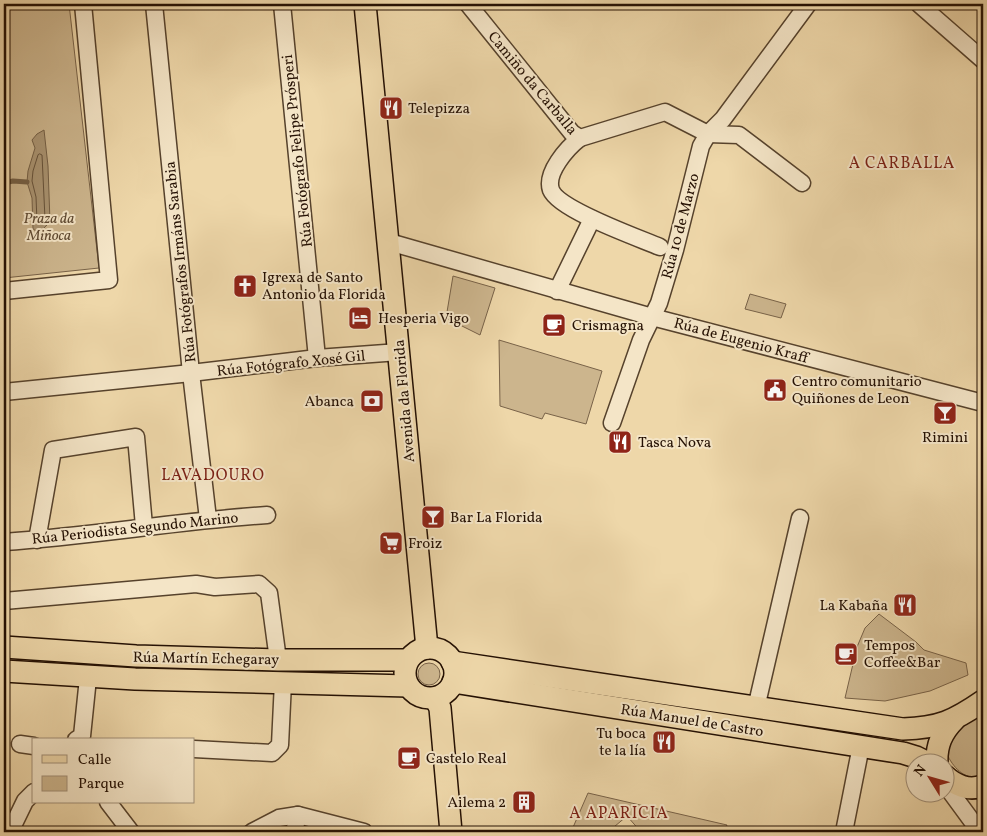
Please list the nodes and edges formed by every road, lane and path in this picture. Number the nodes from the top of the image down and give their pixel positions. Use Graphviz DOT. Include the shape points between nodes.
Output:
graph roads {
  1 [pos="82,4"];
  2 [pos="154,4"];
  3 [pos="282,4"];
  4 [pos="365,4"];
  5 [pos="468,4"];
  6 [pos="808,4"];
  7 [pos="919,4"];
  8 [pos="983,60"];
  9 [pos="708,134"];
  10 [pos="580,138"];
  11 [pos="802,182"];
  12 [pos="592,219"];
  13 [pos="389,242"];
  14 [pos="660,247"];
  15 [pos="558,291"];
  16 [pos="4,292"];
  17 [pos="652,317"];
  18 [pos="399,352"];
  19 [pos="318,358"];
  20 [pos="191,374"];
  21 [pos="4,392"];
  22 [pos="983,403"];
  23 [pos="612,423"];
  24 [pos="267,515"];
  25 [pos="800,518"];
  26 [pos="208,519"];
  27 [pos="144,526"];
  28 [pos="36,540"];
  29 [pos="4,542"];
  30 [pos="4,601"];
  31 [pos="4,647"];
  32 [pos="427,648"];
  33 [pos="278,660"];
  34 [pos="408,660"];
  35 [pos="4,671"];
  36 [pos="453,672"];
  37 [pos="88,678"];
  38 [pos="282,682"];
  39 [pos="408,686"];
  40 [pos="435,698"];
  41 [pos="980,706"];
  42 [pos="756,708"];
  43 [pos="955,719"];
  44 [pos="79,738"];
  45 [pos="861,746"];
  46 [pos="195,749"];
  47 [pos="906,754"];
  48 [pos="937,754"];
  49 [pos="954,782"];
  50 [pos="983,786"];
  51 [pos="32,794"];
  52 [pos="954,797"];
  53 [pos="110,804"];
  54 [pos="298,816"];
  55 [pos="10,832"];
  56 [pos="131,832"];
  57 [pos="252,832"];
  58 [pos="294,832"];
  59 [pos="364,832"];
  60 [pos="451,832"];
  61 [pos="844,832"];
  62 [pos="980,832"];
  1 -- 16 [label="street" via="109,280"];
  2 -- 20 [label="street, Rúa Fotógrafos Irmáns Sarabia"];
  3 -- 19 [label="street, Rúa Fotógrafo Felipe Prósperi"];
  4 -- 13 [label="main road, Avenida da Florida"];
  5 -- 10 [label="street, Camiño da Carballa" via="572,133"];
  6 -- 9 [label="street" via="723,119"];
  7 -- 8 [label="street"];
  9 -- 10 [label="street, Camiño da Carballa" via="665,112"];
  9 -- 11 [label="street, Camiño da Carballa" via="738,135"];
  9 -- 17 [label="street, Rúa 10 de Marzo" via="701,146 675,250"];
  10 -- 12 [label="street, Camiño da Carballa" via="568,148 556,166 550,180 551,189 556,197"];
  12 -- 14 [label="street"];
  12 -- 15 [label="street"];
  13 -- 15 [label="street, Rúa de Eugenio Kraff"];
  13 -- 18 [label="main road, Avenida da Florida"];
  15 -- 17 [label="street, Rúa de Eugenio Kraff"];
  17 -- 22 [label="street, Rúa de Eugenio Kraff"];
  17 -- 23 [label="street, Rúa 10 de Marzo"];
  18 -- 19 [label="street, Rúa Fotógrafo Xosé Gil"];
  18 -- 32 [label="main road, Avenida da Florida"];
  19 -- 20 [label="street, Rúa Fotógrafo Xosé Gil"];
  20 -- 21 [label="street, Rúa Fotógrafo Xosé Gil"];
  20 -- 26 [label="street, Rúa Fotógrafos Irmáns Sarabia"];
  24 -- 26 [label="street, Rúa Periodista Segundo Marino"];
  25 -- 42 [label="street, Rúa Manuel de Castro"];
  26 -- 27 [label="street, Rúa Periodista Segundo Marino"];
  27 -- 28 [label="street, Rúa Periodista Segundo Marino"];
  27 -- 28 [label="street" via="136,437 53,450"];
  28 -- 29 [label="street, Rúa Periodista Segundo Marino"];
  30 -- 33 [label="street" via="196,584 215,587 259,584 269,593"];
  31 -- 33 [label="main road, Rúa Martín Echegaray" via="136,656"];
  32 -- 34 [label="main road"];
  32 -- 36 [label="main road" via="442,651 448,656"];
  33 -- 34 [label="main road, Rúa Martín Echegaray"];
  34 -- 39 [label="main road" via="404,673"];
  35 -- 37 [label="main road, Rúa Martín Echegaray"];
  36 -- 40 [label="main road" via="449,689"];
  36 -- 42 [label="main road, Rúa Manuel de Castro"];
  36 -- 45 [label="main road, Rúa Manuel de Castro"];
  37 -- 38 [label="main road, Rúa Martín Echegaray"];
  37 -- 44 [label="street"];
  38 -- 39 [label="main road, Rúa Martín Echegaray"];
  38 -- 46 [label="street" via="280,744 272,753"];
  39 -- 40 [label="main road" via="420,696"];
  40 -- 60 [label="main road" via="440,708"];
  41 -- 43 [label="main road"];
  42 -- 43 [label="main road, Rúa Manuel de Castro" via="903,729 935,726"];
  43 -- 48 [label="main road" via="938,743"];
  45 -- 47 [label="main road, Rúa Manuel de Castro"];
  45 -- 61 [label="street"];
  49 -- 50 [label="main road" via="961,787"];
  51 -- 55 [label="street"];
  52 -- 62 [label="street"];
  53 -- 56 [label="street"];
  54 -- 57 [label="street" via="279,818"];
  54 -- 58 [label="street"];
  54 -- 59 [label="street"];
}
